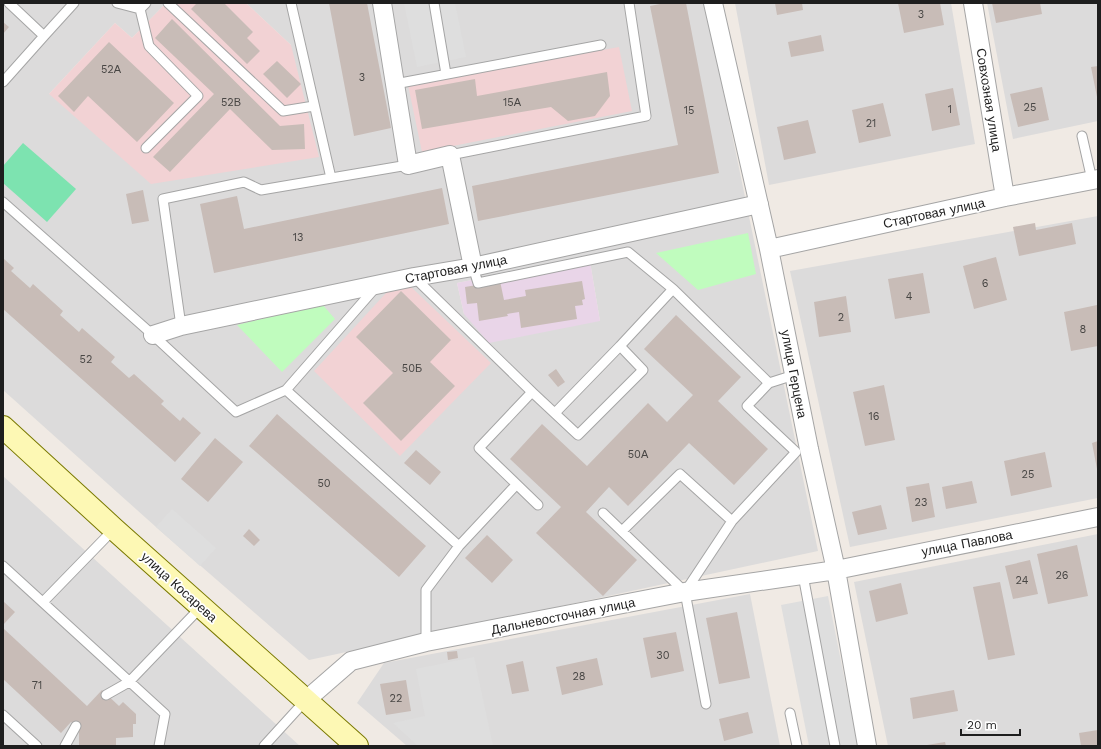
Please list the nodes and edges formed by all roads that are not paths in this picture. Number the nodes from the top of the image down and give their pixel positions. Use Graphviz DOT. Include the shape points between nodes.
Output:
graph roads {
  1 [pos="9,3"];
  2 [pos="74,3"];
  3 [pos="117,3"];
  4 [pos="168,3"];
  5 [pos="291,3"];
  6 [pos="382,3"];
  7 [pos="434,3"];
  8 [pos="629,3"];
  9 [pos="713,3"];
  10 [pos="973,3"];
  11 [pos="143,6"];
  12 [pos="44,36"];
  13 [pos="602,45"];
  14 [pos="446,74"];
  15 [pos="3,82"];
  16 [pos="395,84"];
  17 [pos="314,106"];
  18 [pos="1082,136"];
  19 [pos="146,148"];
  20 [pos="450,155"];
  21 [pos="408,165"];
  22 [pos="331,178"];
  23 [pos="1095,180"];
  24 [pos="1005,198"];
  25 [pos="3,202"];
  26 [pos="759,204"];
  27 [pos="770,249"];
  28 [pos="473,267"];
  29 [pos="414,277"];
  30 [pos="378,284"];
  31 [pos="673,289"];
  32 [pos="181,326"];
  33 [pos="153,334"];
  34 [pos="620,346"];
  35 [pos="794,375"];
  36 [pos="769,383"];
  37 [pos="286,390"];
  38 [pos="532,392"];
  39 [pos="555,413"];
  40 [pos="3,427"];
  41 [pos="803,450"];
  42 [pos="516,484"];
  43 [pos="538,506"];
  44 [pos="603,513"];
  45 [pos="1098,517"];
  46 [pos="732,521"];
  47 [pos="114,529"];
  48 [pos="622,531"];
  49 [pos="459,546"];
  50 [pos="3,566"];
  51 [pos="836,570"];
  52 [pos="803,575"];
  53 [pos="685,592"];
  54 [pos="43,602"];
  55 [pos="201,607"];
  56 [pos="426,642"];
  57 [pos="129,682"];
  58 [pos="106,694"];
  59 [pos="305,700"];
  60 [pos="706,704"];
  61 [pos="790,713"];
  62 [pos="3,715"];
  63 [pos="76,726"];
  64 [pos="37,746"];
  65 [pos="65,746"];
  66 [pos="159,746"];
  67 [pos="264,746"];
  68 [pos="357,746"];
  69 [pos="797,746"];
  70 [pos="835,746"];
  71 [pos="867,746"];
  1 -- 12 [label="lane"];
  2 -- 12 [label="lane"];
  3 -- 11 [label="lane"];
  4 -- 17 [label="lane" via="283,111"];
  5 -- 17 [label="lane"];
  6 -- 16 [label="street"];
  7 -- 14 [label="lane"];
  8 -- 20 [label="lane" via="646,116"];
  9 -- 26 [label="street, улица Герцена"];
  10 -- 24 [label="street, Совхозная улица"];
  11 -- 19 [label="lane" via="149,46 198,96"];
  12 -- 15 [label="lane"];
  13 -- 14 [label="lane"];
  14 -- 16 [label="lane"];
  16 -- 21 [label="street"];
  17 -- 22 [label="lane"];
  18 -- 23 [label="lane"];
  20 -- 21 [label="street"];
  20 -- 28 [label="street"];
  21 -- 22 [label="lane"];
  22 -- 32 [label="lane" via="261,190 244,182 163,199"];
  23 -- 24 [label="street, Стартовая улица"];
  24 -- 27 [label="street, Стартовая улица"];
  25 -- 33 [label="lane"];
  26 -- 27 [label="street, улица Герцена"];
  26 -- 28 [label="street, Стартовая улица"];
  27 -- 35 [label="street, улица Герцена"];
  28 -- 29 [label="street, Стартовая улица"];
  28 -- 31 [label="lane" via="478,283 628,252"];
  29 -- 30 [label="street, Стартовая улица"];
  29 -- 38 [label="lane"];
  30 -- 32 [label="street, Стартовая улица"];
  30 -- 37 [label="lane"];
  31 -- 34 [label="lane"];
  31 -- 36 [label="lane"];
  32 -- 33 [label="street, Стартовая улица"];
  33 -- 37 [label="lane" via="236,412"];
  34 -- 39 [label="lane"];
  34 -- 39 [label="lane" via="643,370 578,435"];
  35 -- 36 [label="lane"];
  35 -- 41 [label="street, улица Герцена"];
  36 -- 41 [label="lane" via="747,406"];
  37 -- 49 [label="lane"];
  38 -- 39 [label="lane"];
  38 -- 42 [label="lane" via="479,448"];
  40 -- 47 [label="street, улица Косарева"];
  41 -- 46 [label="lane"];
  41 -- 51 [label="street, улица Герцена"];
  42 -- 43 [label="lane"];
  42 -- 49 [label="lane"];
  44 -- 48 [label="lane"];
  45 -- 51 [label="street, улица Павлова"];
  46 -- 48 [label="lane" via="680,474"];
  46 -- 53 [label="lane"];
  47 -- 54 [label="lane"];
  47 -- 55 [label="street, улица Косарева"];
  48 -- 53 [label="lane"];
  49 -- 56 [label="lane" via="426,590"];
  50 -- 54 [label="lane"];
  51 -- 52 [label="street, Дальневосточная улица"];
  51 -- 71 [label="street, улица Герцена"];
  52 -- 53 [label="street, Дальневосточная улица"];
  52 -- 70 [label="lane"];
  53 -- 56 [label="street, Дальневосточная улица"];
  53 -- 60 [label="lane"];
  54 -- 57 [label="lane"];
  55 -- 57 [label="lane"];
  55 -- 59 [label="street, улица Косарева"];
  56 -- 59 [label="street, Дальневосточная улица" via="351,661"];
  57 -- 58 [label="lane"];
  57 -- 66 [label="lane" via="165,714"];
  59 -- 67 [label="lane"];
  59 -- 68 [label="street, улица Косарева"];
  61 -- 69 [label="lane"];
  62 -- 64 [label="lane"];
  63 -- 65 [label="lane"];
}
